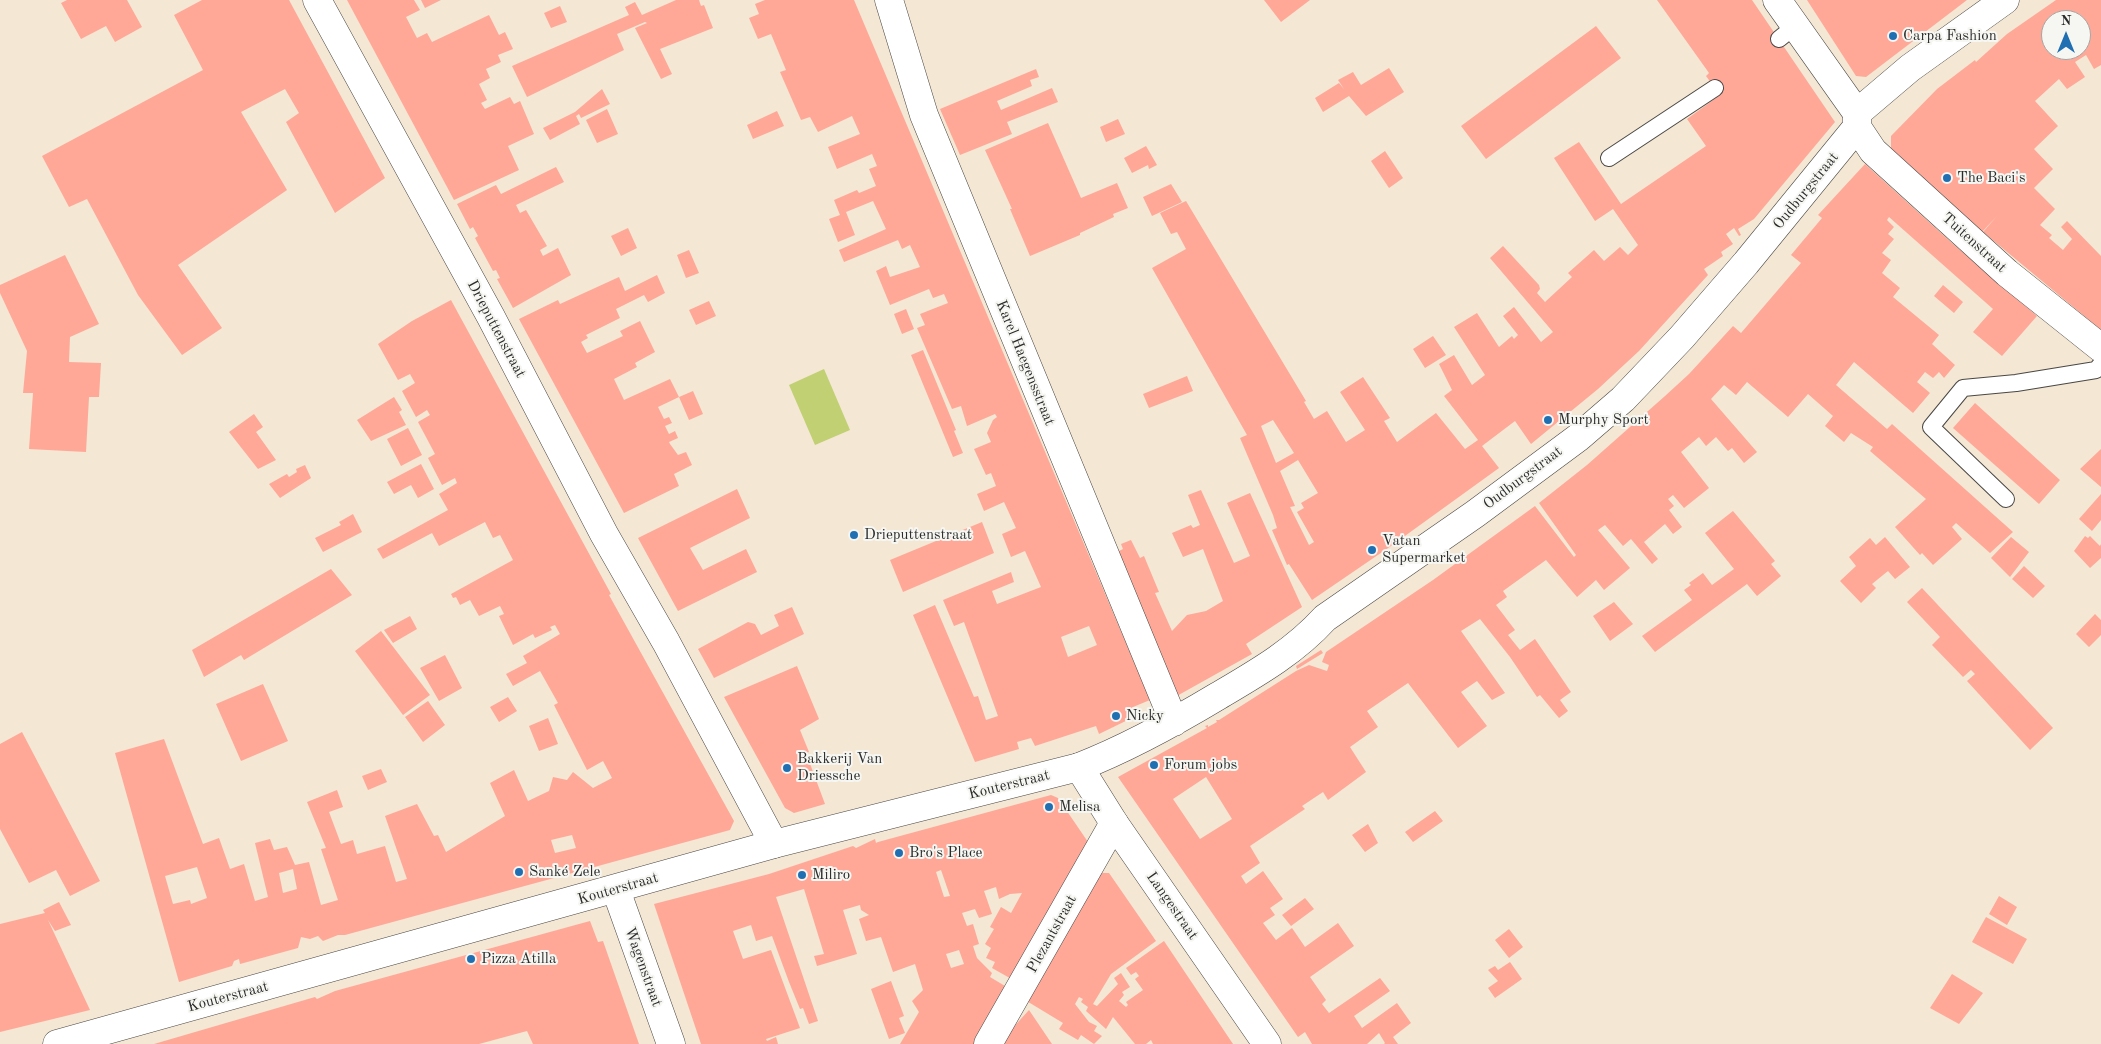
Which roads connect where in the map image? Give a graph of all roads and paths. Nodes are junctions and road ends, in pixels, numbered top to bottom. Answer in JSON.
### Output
{"nodes":[{"id":1,"x":317,"y":0,"type":"edge"},
{"id":2,"x":889,"y":0,"type":"edge"},
{"id":3,"x":1776,"y":0,"type":"edge"},
{"id":4,"x":2005,"y":0,"type":"edge"},
{"id":5,"x":1714,"y":88,"type":"dead end"},
{"id":6,"x":1858,"y":120,"type":"junction"},
{"id":7,"x":1609,"y":158,"type":"dead end"},
{"id":8,"x":2101,"y":348,"type":"edge"},
{"id":9,"x":2101,"y":364,"type":"edge"},
{"id":10,"x":2006,"y":499,"type":"dead end"},
{"id":11,"x":1174,"y":722,"type":"junction"},
{"id":12,"x":1079,"y":767,"type":"junction"},
{"id":13,"x":1114,"y":823,"type":"junction"},
{"id":14,"x":774,"y":844,"type":"junction"},
{"id":15,"x":616,"y":890,"type":"junction"},
{"id":16,"x":57,"y":1044,"type":"edge"},
{"id":17,"x":670,"y":1044,"type":"edge"},
{"id":18,"x":988,"y":1044,"type":"edge"},
{"id":19,"x":1267,"y":1044,"type":"edge"}],
"edges":[{"from":1,"to":14,"type":"street","name":"Drieputtenstraat"},
{"from":2,"to":11,"type":"street","name":"Karel Haegensstraat"},
{"from":3,"to":6,"type":"street","name":"Tuitenstraat"},
{"from":4,"to":6,"type":"street","name":"Oudburgstraat"},
{"from":5,"to":7,"type":"lane"},
{"from":6,"to":8,"type":"street","name":"Tuitenstraat"},
{"from":6,"to":11,"type":"street","name":"Oudburgstraat"},
{"from":9,"to":10,"type":"lane"},
{"from":11,"to":12,"type":"street","name":"Kouterstraat"},
{"from":12,"to":13,"type":"street","name":"Langestraat"},
{"from":12,"to":14,"type":"street","name":"Kouterstraat"},
{"from":13,"to":18,"type":"street","name":"Plezantstraat"},
{"from":13,"to":19,"type":"street","name":"Langestraat"},
{"from":14,"to":15,"type":"street","name":"Kouterstraat"},
{"from":15,"to":16,"type":"street","name":"Kouterstraat"},
{"from":15,"to":17,"type":"street","name":"Wagenstraat"}]}
